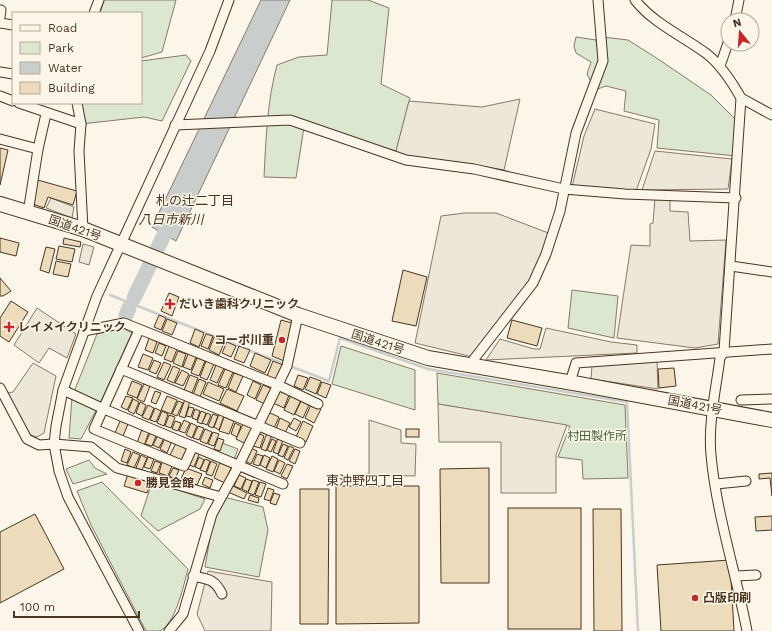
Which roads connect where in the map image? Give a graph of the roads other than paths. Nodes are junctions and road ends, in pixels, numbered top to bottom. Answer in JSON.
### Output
{"nodes":[{"id":1,"x":99,"y":0,"type":"edge"},
{"id":2,"x":230,"y":0,"type":"edge"},
{"id":3,"x":598,"y":0,"type":"edge"},
{"id":4,"x":635,"y":0,"type":"edge"},
{"id":5,"x":739,"y":0,"type":"edge"},
{"id":6,"x":0,"y":10,"type":"edge"},
{"id":7,"x":94,"y":12,"type":"edge"},
{"id":8,"x":737,"y":12,"type":"edge"},
{"id":9,"x":0,"y":17,"type":"edge"},
{"id":10,"x":0,"y":23,"type":"edge"},
{"id":11,"x":12,"y":25,"type":"edge"},
{"id":12,"x":725,"y":52,"type":"edge"},
{"id":13,"x":720,"y":66,"type":"junction"},
{"id":14,"x":0,"y":72,"type":"edge"},
{"id":15,"x":12,"y":74,"type":"edge"},
{"id":16,"x":0,"y":96,"type":"edge"},
{"id":17,"x":741,"y":98,"type":"junction"},
{"id":18,"x":12,"y":101,"type":"edge"},
{"id":19,"x":21,"y":104,"type":"edge"},
{"id":20,"x":77,"y":104,"type":"edge"},
{"id":21,"x":46,"y":114,"type":"junction"},
{"id":22,"x":772,"y":115,"type":"edge"},
{"id":23,"x":81,"y":124,"type":"junction"},
{"id":24,"x":175,"y":125,"type":"junction"},
{"id":25,"x":0,"y":139,"type":"edge"},
{"id":26,"x":38,"y":149,"type":"junction"},
{"id":27,"x":564,"y":189,"type":"junction"},
{"id":28,"x":736,"y":198,"type":"junction"},
{"id":29,"x":0,"y":204,"type":"edge"},
{"id":30,"x":28,"y":213,"type":"junction"},
{"id":31,"x":83,"y":229,"type":"junction"},
{"id":32,"x":119,"y":245,"type":"junction"},
{"id":33,"x":731,"y":266,"type":"junction"},
{"id":34,"x":772,"y":272,"type":"edge"},
{"id":35,"x":298,"y":315,"type":"junction"},
{"id":36,"x":139,"y":330,"type":"junction"},
{"id":37,"x":84,"y":331,"type":"junction"},
{"id":38,"x":772,"y":349,"type":"edge"},
{"id":39,"x":724,"y":351,"type":"junction"},
{"id":40,"x":477,"y":366,"type":"junction"},
{"id":41,"x":121,"y":369,"type":"junction"},
{"id":42,"x":570,"y":382,"type":"junction"},
{"id":43,"x":278,"y":386,"type":"junction"},
{"id":44,"x":0,"y":388,"type":"edge"},
{"id":45,"x":63,"y":390,"type":"junction"},
{"id":46,"x":772,"y":399,"type":"edge"},
{"id":47,"x":741,"y":400,"type":"dead end"},
{"id":48,"x":318,"y":404,"type":"dead end"},
{"id":49,"x":104,"y":409,"type":"junction"},
{"id":50,"x":714,"y":409,"type":"junction"},
{"id":51,"x":772,"y":420,"type":"edge"},
{"id":52,"x":259,"y":426,"type":"junction"},
{"id":53,"x":300,"y":443,"type":"dead end"},
{"id":54,"x":54,"y":444,"type":"junction"},
{"id":55,"x":194,"y":446,"type":"junction"},
{"id":56,"x":239,"y":465,"type":"junction"},
{"id":57,"x":746,"y":481,"type":"dead end"},
{"id":58,"x":283,"y":484,"type":"dead end"},
{"id":59,"x":716,"y":484,"type":"junction"},
{"id":60,"x":221,"y":496,"type":"junction"},
{"id":61,"x":756,"y":575,"type":"dead end"},
{"id":62,"x":194,"y":576,"type":"junction"},
{"id":63,"x":736,"y":576,"type":"junction"},
{"id":64,"x":222,"y":594,"type":"dead end"},
{"id":65,"x":138,"y":631,"type":"edge"},
{"id":66,"x":169,"y":631,"type":"edge"},
{"id":67,"x":747,"y":631,"type":"edge"}],
"edges":[{"from":1,"to":7,"type":"street"},
{"from":2,"to":24,"type":"street"},
{"from":3,"to":27,"type":"street"},
{"from":4,"to":13,"type":"street"},
{"from":5,"to":8,"type":"street"},
{"from":6,"to":9,"type":"street"},
{"from":10,"to":11,"type":"street"},
{"from":12,"to":13,"type":"street"},
{"from":13,"to":17,"type":"street"},
{"from":14,"to":15,"type":"street"},
{"from":16,"to":18,"type":"street"},
{"from":17,"to":22,"type":"street"},
{"from":17,"to":28,"type":"street"},
{"from":19,"to":21,"type":"street"},
{"from":20,"to":23,"type":"street"},
{"from":21,"to":23,"type":"street"},
{"from":21,"to":26,"type":"street"},
{"from":23,"to":31,"type":"street"},
{"from":24,"to":27,"type":"street"},
{"from":24,"to":32,"type":"street"},
{"from":25,"to":26,"type":"street"},
{"from":26,"to":30,"type":"street"},
{"from":27,"to":28,"type":"street"},
{"from":27,"to":40,"type":"street"},
{"from":28,"to":33,"type":"street"},
{"from":29,"to":30,"type":"highway","name":"国道421号"},
{"from":30,"to":31,"type":"highway","name":"国道421号"},
{"from":31,"to":32,"type":"highway","name":"国道421号"},
{"from":32,"to":35,"type":"highway","name":"国道421号"},
{"from":32,"to":37,"type":"street"},
{"from":33,"to":34,"type":"street"},
{"from":33,"to":39,"type":"street"},
{"from":35,"to":40,"type":"highway","name":"国道421号"},
{"from":35,"to":43,"type":"street"},
{"from":36,"to":37,"type":"street"},
{"from":36,"to":41,"type":"street"},
{"from":36,"to":43,"type":"street"},
{"from":37,"to":45,"type":"street"},
{"from":38,"to":39,"type":"street"},
{"from":39,"to":42,"type":"street"},
{"from":39,"to":50,"type":"street"},
{"from":40,"to":42,"type":"highway","name":"国道421号"},
{"from":41,"to":49,"type":"street"},
{"from":41,"to":52,"type":"street"},
{"from":42,"to":50,"type":"highway","name":"国道421号"},
{"from":43,"to":48,"type":"street"},
{"from":43,"to":52,"type":"street"},
{"from":44,"to":54,"type":"street"},
{"from":45,"to":49,"type":"street"},
{"from":45,"to":54,"type":"street"},
{"from":46,"to":47,"type":"street"},
{"from":49,"to":55,"type":"street"},
{"from":49,"to":55,"type":"street"},
{"from":50,"to":51,"type":"highway","name":"国道421号"},
{"from":50,"to":59,"type":"street"},
{"from":52,"to":53,"type":"street"},
{"from":52,"to":56,"type":"street"},
{"from":54,"to":60,"type":"street"},
{"from":54,"to":65,"type":"street"},
{"from":55,"to":56,"type":"street"},
{"from":56,"to":58,"type":"street"},
{"from":56,"to":60,"type":"street"},
{"from":57,"to":59,"type":"street"},
{"from":59,"to":63,"type":"street"},
{"from":60,"to":62,"type":"street"},
{"from":61,"to":63,"type":"street"},
{"from":62,"to":64,"type":"street"},
{"from":62,"to":66,"type":"street"},
{"from":63,"to":67,"type":"street"}]}
